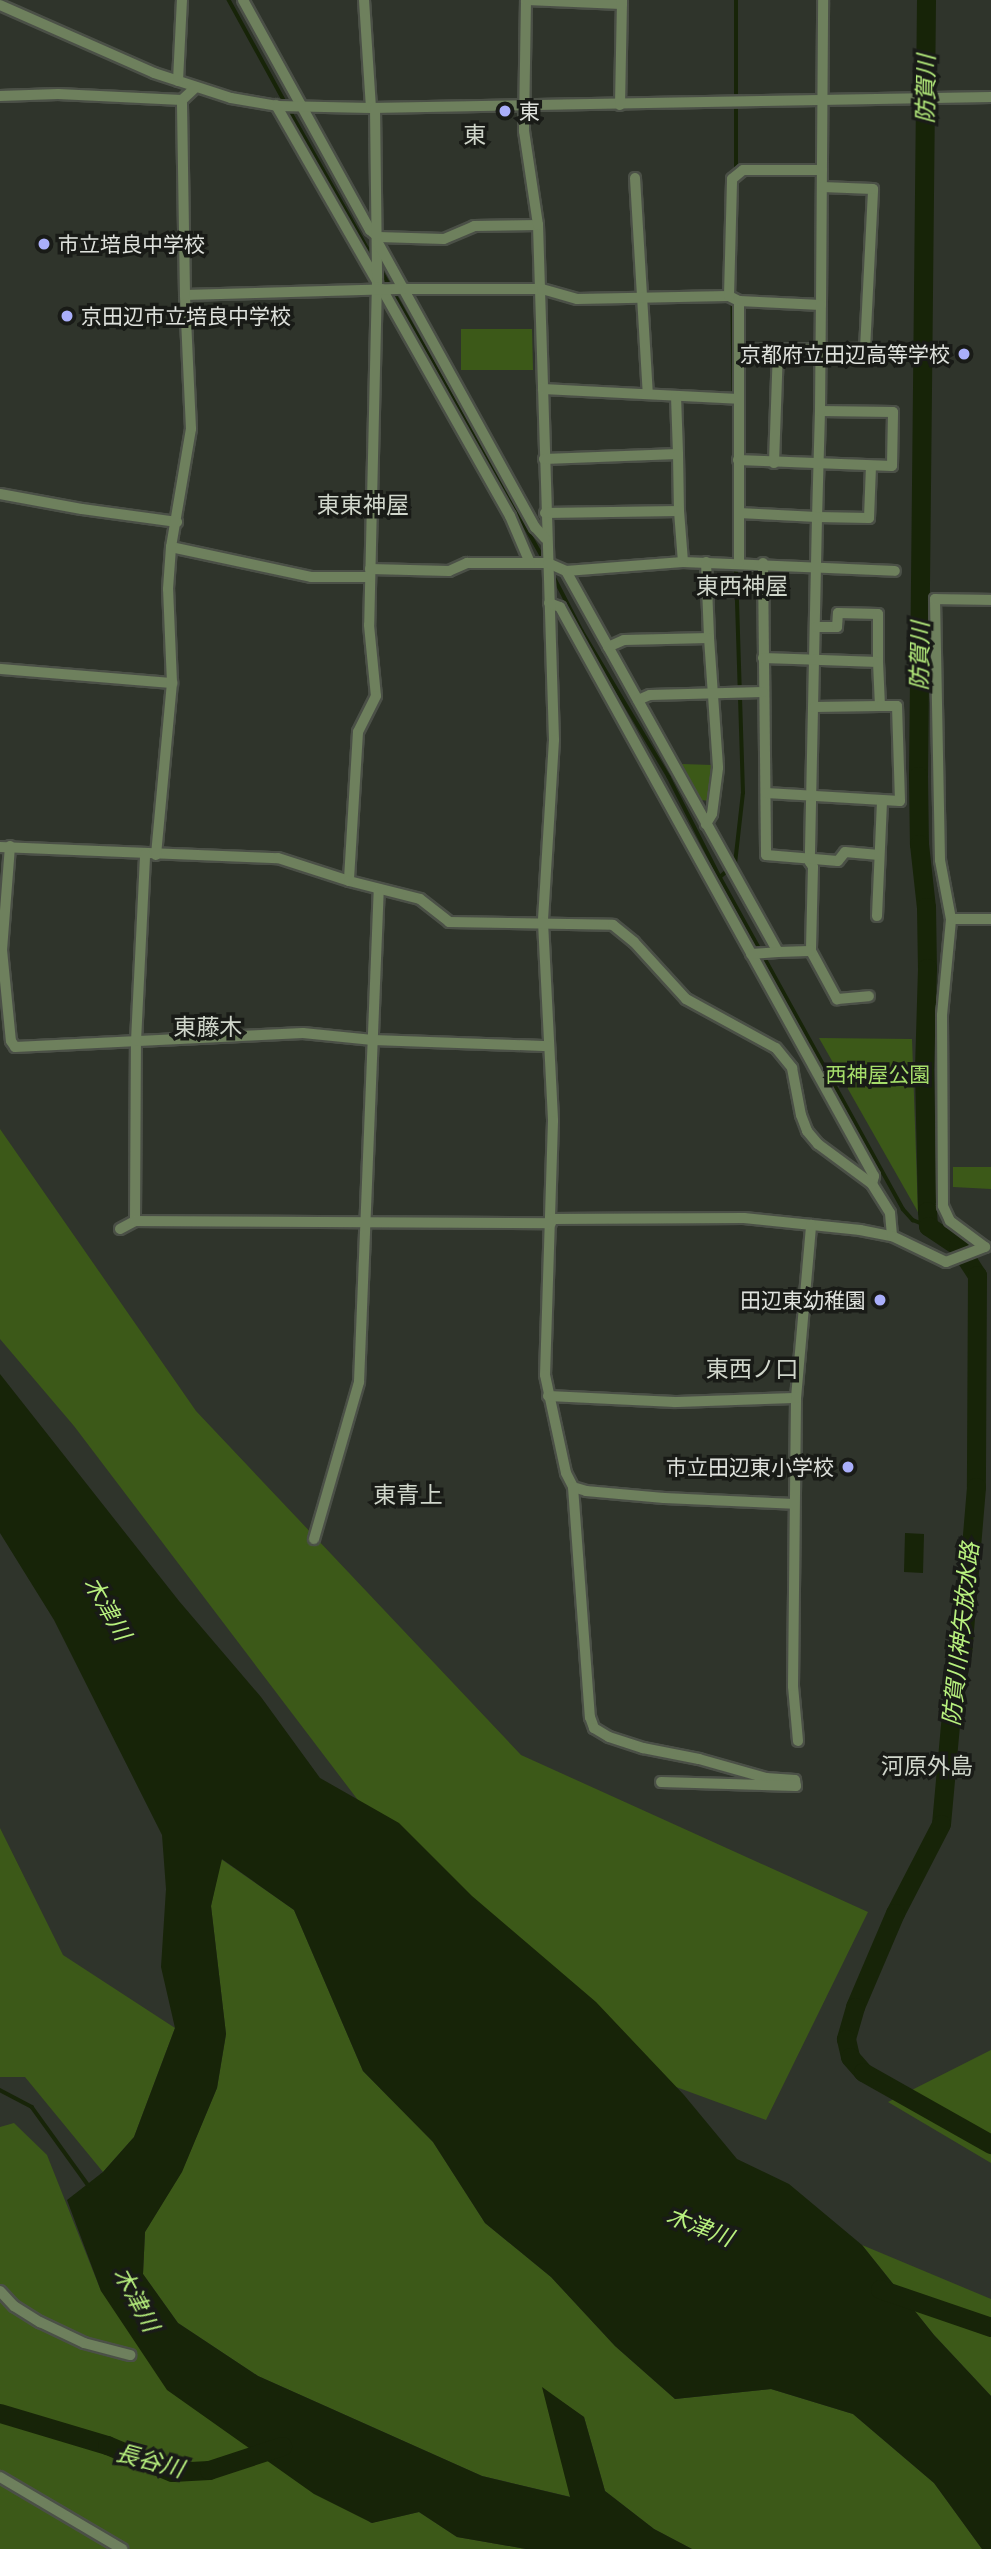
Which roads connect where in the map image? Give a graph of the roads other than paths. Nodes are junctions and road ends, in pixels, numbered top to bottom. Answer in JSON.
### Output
{"nodes":[{"id":1,"x":182,"y":0,"type":"edge"},
{"id":2,"x":243,"y":0,"type":"edge"},
{"id":3,"x":364,"y":0,"type":"edge"},
{"id":4,"x":526,"y":0,"type":"edge"},
{"id":5,"x":823,"y":0,"type":"edge"},
{"id":6,"x":622,"y":2,"type":"edge"},
{"id":7,"x":0,"y":5,"type":"edge"},
{"id":8,"x":178,"y":81,"type":"junction"},
{"id":9,"x":196,"y":87,"type":"junction"},
{"id":10,"x":0,"y":96,"type":"edge"},
{"id":11,"x":991,"y":97,"type":"edge"},
{"id":12,"x":182,"y":100,"type":"junction"},
{"id":13,"x":821,"y":100,"type":"junction"},
{"id":14,"x":620,"y":105,"type":"junction"},
{"id":15,"x":277,"y":106,"type":"junction"},
{"id":16,"x":523,"y":106,"type":"junction"},
{"id":17,"x":301,"y":107,"type":"junction"},
{"id":18,"x":373,"y":108,"type":"junction"},
{"id":19,"x":822,"y":170,"type":"junction"},
{"id":20,"x":635,"y":178,"type":"dead end"},
{"id":21,"x":822,"y":187,"type":"junction"},
{"id":22,"x":538,"y":225,"type":"junction"},
{"id":23,"x":378,"y":240,"type":"junction"},
{"id":24,"x":381,"y":287,"type":"junction"},
{"id":25,"x":405,"y":289,"type":"junction"},
{"id":26,"x":542,"y":289,"type":"junction"},
{"id":27,"x":185,"y":295,"type":"junction"},
{"id":28,"x":640,"y":298,"type":"junction"},
{"id":29,"x":734,"y":298,"type":"junction"},
{"id":30,"x":821,"y":305,"type":"junction"},
{"id":31,"x":821,"y":349,"type":"junction"},
{"id":32,"x":738,"y":350,"type":"junction"},
{"id":33,"x":778,"y":350,"type":"junction"},
{"id":34,"x":543,"y":389,"type":"junction"},
{"id":35,"x":648,"y":394,"type":"junction"},
{"id":36,"x":676,"y":396,"type":"junction"},
{"id":37,"x":738,"y":399,"type":"junction"},
{"id":38,"x":820,"y":411,"type":"junction"},
{"id":39,"x":678,"y":454,"type":"junction"},
{"id":40,"x":544,"y":458,"type":"junction"},
{"id":41,"x":738,"y":460,"type":"junction"},
{"id":42,"x":774,"y":463,"type":"junction"},
{"id":43,"x":818,"y":466,"type":"junction"},
{"id":44,"x":871,"y":466,"type":"junction"},
{"id":45,"x":0,"y":494,"type":"edge"},
{"id":46,"x":680,"y":511,"type":"junction"},
{"id":47,"x":545,"y":513,"type":"junction"},
{"id":48,"x":739,"y":513,"type":"junction"},
{"id":49,"x":817,"y":517,"type":"junction"},
{"id":50,"x":177,"y":522,"type":"junction"},
{"id":51,"x":545,"y":538,"type":"junction"},
{"id":52,"x":171,"y":547,"type":"junction"},
{"id":53,"x":682,"y":562,"type":"junction"},
{"id":54,"x":706,"y":562,"type":"junction"},
{"id":55,"x":735,"y":562,"type":"junction"},
{"id":56,"x":530,"y":563,"type":"junction"},
{"id":57,"x":548,"y":563,"type":"junction"},
{"id":58,"x":763,"y":564,"type":"junction"},
{"id":59,"x":817,"y":567,"type":"junction"},
{"id":60,"x":566,"y":571,"type":"junction"},
{"id":61,"x":895,"y":571,"type":"dead end"},
{"id":62,"x":370,"y":573,"type":"junction"},
{"id":63,"x":991,"y":600,"type":"edge"},
{"id":64,"x":549,"y":603,"type":"junction"},
{"id":65,"x":816,"y":628,"type":"junction"},
{"id":66,"x":709,"y":638,"type":"junction"},
{"id":67,"x":608,"y":647,"type":"junction"},
{"id":68,"x":764,"y":658,"type":"junction"},
{"id":69,"x":815,"y":659,"type":"junction"},
{"id":70,"x":878,"y":662,"type":"junction"},
{"id":71,"x":0,"y":669,"type":"edge"},
{"id":72,"x":172,"y":683,"type":"junction"},
{"id":73,"x":764,"y":692,"type":"junction"},
{"id":74,"x":712,"y":693,"type":"junction"},
{"id":75,"x":638,"y":700,"type":"junction"},
{"id":76,"x":880,"y":706,"type":"junction"},
{"id":77,"x":814,"y":707,"type":"junction"},
{"id":78,"x":766,"y":793,"type":"junction"},
{"id":79,"x":811,"y":796,"type":"junction"},
{"id":80,"x":882,"y":800,"type":"junction"},
{"id":81,"x":706,"y":824,"type":"junction"},
{"id":82,"x":5,"y":846,"type":"edge"},
{"id":83,"x":151,"y":854,"type":"junction"},
{"id":84,"x":879,"y":855,"type":"junction"},
{"id":85,"x":810,"y":858,"type":"junction"},
{"id":86,"x":349,"y":881,"type":"junction"},
{"id":87,"x":379,"y":889,"type":"junction"},
{"id":88,"x":877,"y":916,"type":"dead end"},
{"id":89,"x":951,"y":919,"type":"junction"},
{"id":90,"x":991,"y":919,"type":"edge"},
{"id":91,"x":543,"y":922,"type":"junction"},
{"id":92,"x":811,"y":951,"type":"junction"},
{"id":93,"x":778,"y":952,"type":"junction"},
{"id":94,"x":751,"y":954,"type":"junction"},
{"id":95,"x":869,"y":996,"type":"dead end"},
{"id":96,"x":373,"y":1040,"type":"junction"},
{"id":97,"x":136,"y":1041,"type":"junction"},
{"id":98,"x":549,"y":1046,"type":"junction"},
{"id":99,"x":872,"y":1184,"type":"junction"},
{"id":100,"x":135,"y":1221,"type":"junction"},
{"id":101,"x":551,"y":1221,"type":"junction"},
{"id":102,"x":366,"y":1224,"type":"junction"},
{"id":103,"x":811,"y":1225,"type":"junction"},
{"id":104,"x":120,"y":1229,"type":"dead end"},
{"id":105,"x":892,"y":1236,"type":"junction"},
{"id":106,"x":984,"y":1248,"type":"edge"},
{"id":107,"x":548,"y":1396,"type":"junction"},
{"id":108,"x":796,"y":1398,"type":"junction"},
{"id":109,"x":573,"y":1488,"type":"junction"},
{"id":110,"x":794,"y":1504,"type":"junction"},
{"id":111,"x":314,"y":1539,"type":"dead end"},
{"id":112,"x":798,"y":1741,"type":"dead end"},
{"id":113,"x":661,"y":1782,"type":"dead end"},
{"id":114,"x":0,"y":2291,"type":"edge"},
{"id":115,"x":130,"y":2355,"type":"dead end"},
{"id":116,"x":0,"y":2477,"type":"edge"},
{"id":117,"x":122,"y":2549,"type":"edge"}],
"edges":[{"from":1,"to":8,"type":"street"},
{"from":2,"to":17,"type":"street"},
{"from":3,"to":18,"type":"street"},
{"from":4,"to":6,"type":"street"},
{"from":4,"to":16,"type":"street"},
{"from":5,"to":13,"type":"street"},
{"from":6,"to":14,"type":"street"},
{"from":7,"to":8,"type":"street"},
{"from":8,"to":9,"type":"street"},
{"from":9,"to":12,"type":"street"},
{"from":9,"to":15,"type":"street"},
{"from":10,"to":12,"type":"street"},
{"from":11,"to":13,"type":"street"},
{"from":12,"to":27,"type":"street"},
{"from":13,"to":14,"type":"street"},
{"from":13,"to":19,"type":"street"},
{"from":14,"to":16,"type":"street"},
{"from":15,"to":17,"type":"street"},
{"from":15,"to":24,"type":"street"},
{"from":16,"to":18,"type":"street"},
{"from":16,"to":22,"type":"street"},
{"from":17,"to":18,"type":"street"},
{"from":17,"to":23,"type":"street"},
{"from":18,"to":23,"type":"street"},
{"from":19,"to":21,"type":"street"},
{"from":19,"to":29,"type":"street"},
{"from":20,"to":28,"type":"street"},
{"from":21,"to":30,"type":"street"},
{"from":21,"to":31,"type":"street"},
{"from":22,"to":23,"type":"street"},
{"from":22,"to":26,"type":"street"},
{"from":23,"to":24,"type":"street"},
{"from":23,"to":25,"type":"street"},
{"from":24,"to":25,"type":"street"},
{"from":24,"to":27,"type":"street"},
{"from":24,"to":56,"type":"street"},
{"from":24,"to":62,"type":"street"},
{"from":25,"to":26,"type":"street"},
{"from":25,"to":51,"type":"street"},
{"from":26,"to":28,"type":"street"},
{"from":26,"to":34,"type":"street"},
{"from":27,"to":50,"type":"street"},
{"from":28,"to":29,"type":"street"},
{"from":28,"to":35,"type":"street"},
{"from":29,"to":30,"type":"street"},
{"from":29,"to":32,"type":"street"},
{"from":30,"to":31,"type":"street"},
{"from":31,"to":33,"type":"street"},
{"from":31,"to":38,"type":"street"},
{"from":32,"to":33,"type":"street"},
{"from":32,"to":37,"type":"street"},
{"from":33,"to":42,"type":"street"},
{"from":34,"to":35,"type":"street"},
{"from":34,"to":40,"type":"street"},
{"from":35,"to":36,"type":"street"},
{"from":36,"to":37,"type":"street"},
{"from":36,"to":39,"type":"street"},
{"from":37,"to":41,"type":"street"},
{"from":38,"to":43,"type":"street"},
{"from":38,"to":44,"type":"street"},
{"from":39,"to":40,"type":"street"},
{"from":39,"to":46,"type":"street"},
{"from":40,"to":47,"type":"street"},
{"from":41,"to":42,"type":"street"},
{"from":41,"to":48,"type":"street"},
{"from":42,"to":43,"type":"street"},
{"from":43,"to":44,"type":"street"},
{"from":43,"to":49,"type":"street"},
{"from":44,"to":49,"type":"street"},
{"from":45,"to":50,"type":"street"},
{"from":46,"to":47,"type":"street"},
{"from":46,"to":53,"type":"street"},
{"from":47,"to":51,"type":"street"},
{"from":48,"to":49,"type":"street"},
{"from":48,"to":55,"type":"street"},
{"from":49,"to":59,"type":"street"},
{"from":50,"to":52,"type":"street"},
{"from":51,"to":57,"type":"street"},
{"from":52,"to":62,"type":"street"},
{"from":52,"to":72,"type":"street"},
{"from":53,"to":54,"type":"street"},
{"from":53,"to":60,"type":"street"},
{"from":54,"to":55,"type":"street"},
{"from":54,"to":66,"type":"street"},
{"from":55,"to":58,"type":"street"},
{"from":56,"to":57,"type":"street"},
{"from":56,"to":62,"type":"street"},
{"from":57,"to":60,"type":"street"},
{"from":57,"to":64,"type":"street"},
{"from":58,"to":59,"type":"street"},
{"from":58,"to":68,"type":"street"},
{"from":59,"to":61,"type":"street"},
{"from":59,"to":65,"type":"street"},
{"from":60,"to":67,"type":"street"},
{"from":62,"to":86,"type":"street"},
{"from":63,"to":89,"type":"street"},
{"from":64,"to":91,"type":"street"},
{"from":64,"to":94,"type":"street"},
{"from":65,"to":69,"type":"street"},
{"from":65,"to":70,"type":"street"},
{"from":66,"to":67,"type":"street"},
{"from":66,"to":74,"type":"street"},
{"from":67,"to":75,"type":"street"},
{"from":68,"to":69,"type":"street"},
{"from":68,"to":73,"type":"street"},
{"from":69,"to":70,"type":"street"},
{"from":69,"to":77,"type":"street"},
{"from":70,"to":76,"type":"street"},
{"from":71,"to":72,"type":"street"},
{"from":72,"to":83,"type":"street"},
{"from":73,"to":74,"type":"street"},
{"from":73,"to":78,"type":"street"},
{"from":74,"to":75,"type":"street"},
{"from":74,"to":81,"type":"street"},
{"from":75,"to":81,"type":"street"},
{"from":76,"to":77,"type":"street"},
{"from":76,"to":80,"type":"street"},
{"from":77,"to":79,"type":"street"},
{"from":78,"to":79,"type":"street"},
{"from":78,"to":85,"type":"street"},
{"from":79,"to":80,"type":"street"},
{"from":79,"to":85,"type":"street"},
{"from":80,"to":84,"type":"street"},
{"from":81,"to":93,"type":"street"},
{"from":82,"to":83,"type":"street"},
{"from":82,"to":97,"type":"street"},
{"from":83,"to":86,"type":"street"},
{"from":83,"to":97,"type":"street"},
{"from":84,"to":85,"type":"street"},
{"from":84,"to":88,"type":"street"},
{"from":85,"to":92,"type":"street"},
{"from":86,"to":87,"type":"street"},
{"from":87,"to":91,"type":"street"},
{"from":87,"to":96,"type":"street"},
{"from":89,"to":90,"type":"street"},
{"from":89,"to":106,"type":"street"},
{"from":91,"to":98,"type":"street"},
{"from":91,"to":99,"type":"street"},
{"from":92,"to":93,"type":"street"},
{"from":92,"to":95,"type":"street"},
{"from":93,"to":94,"type":"street"},
{"from":94,"to":99,"type":"street"},
{"from":96,"to":97,"type":"street"},
{"from":96,"to":98,"type":"street"},
{"from":96,"to":102,"type":"street"},
{"from":97,"to":100,"type":"street"},
{"from":98,"to":101,"type":"street"},
{"from":99,"to":105,"type":"street"},
{"from":100,"to":102,"type":"street"},
{"from":100,"to":104,"type":"street"},
{"from":101,"to":102,"type":"street"},
{"from":101,"to":103,"type":"street"},
{"from":101,"to":107,"type":"street"},
{"from":102,"to":111,"type":"street"},
{"from":103,"to":105,"type":"street"},
{"from":103,"to":108,"type":"street"},
{"from":105,"to":106,"type":"street"},
{"from":107,"to":108,"type":"street"},
{"from":107,"to":109,"type":"street"},
{"from":108,"to":110,"type":"street"},
{"from":109,"to":110,"type":"street"},
{"from":109,"to":113,"type":"street"},
{"from":110,"to":112,"type":"street"},
{"from":114,"to":115,"type":"street"},
{"from":116,"to":117,"type":"street"}]}
